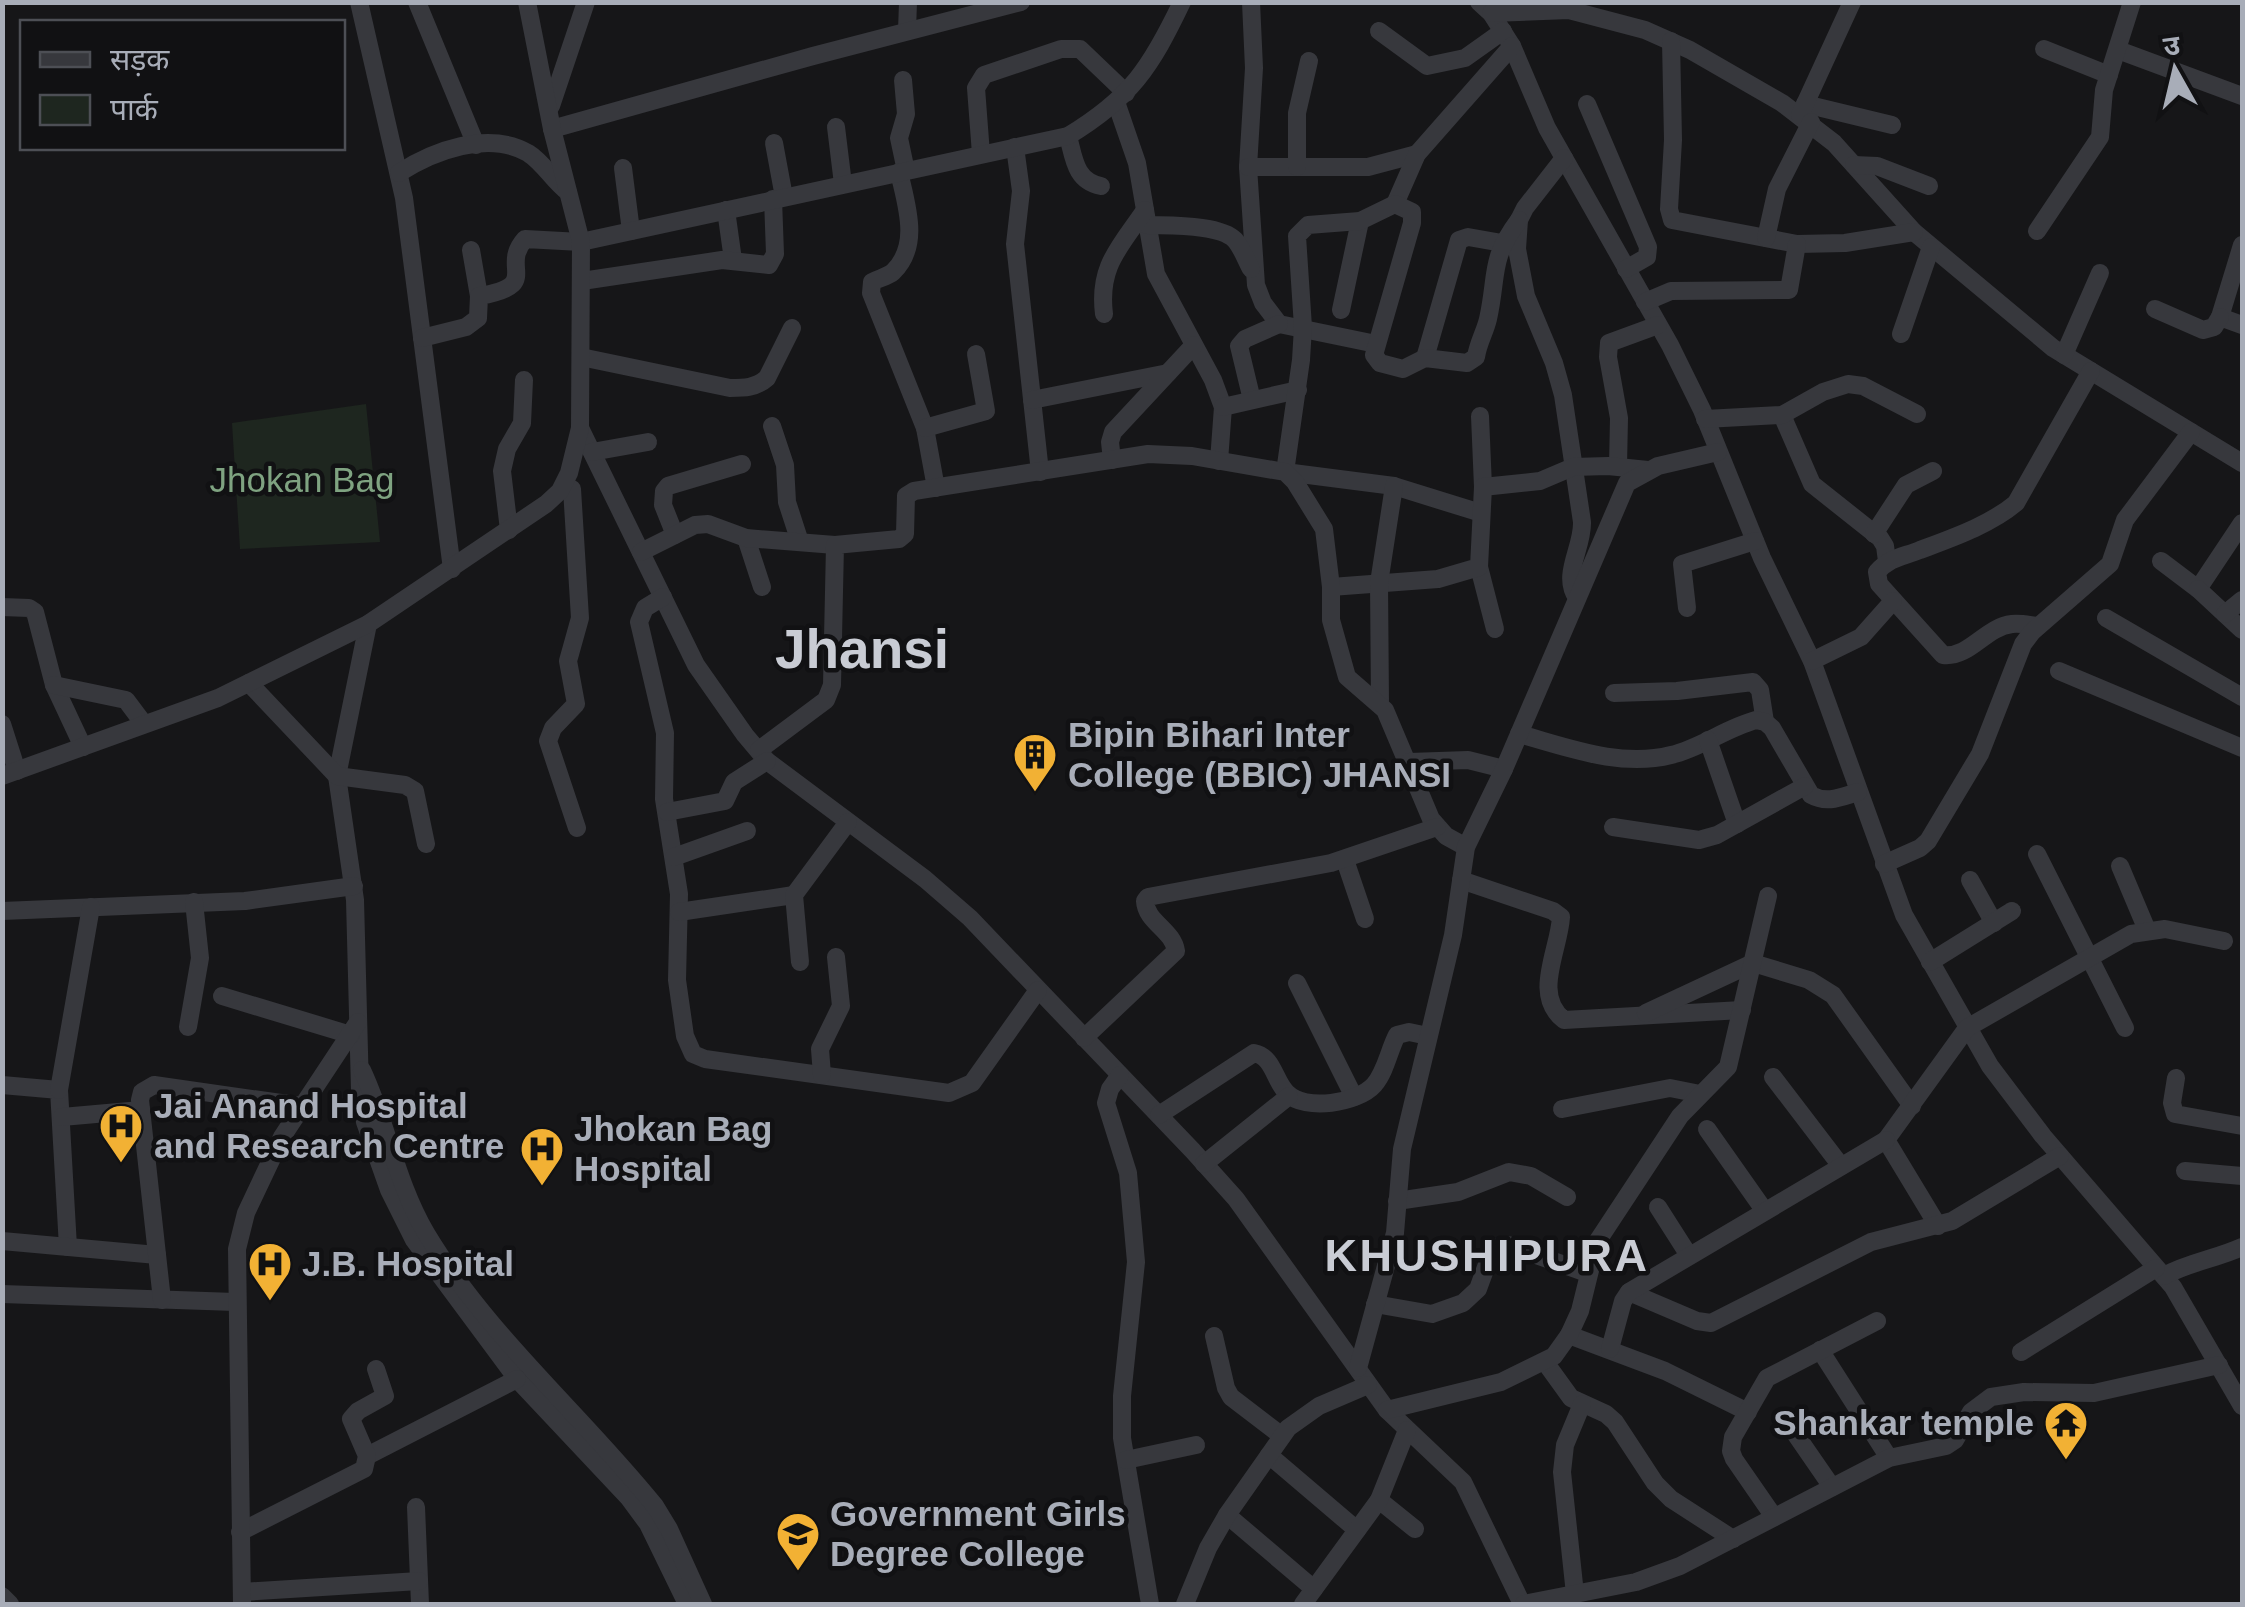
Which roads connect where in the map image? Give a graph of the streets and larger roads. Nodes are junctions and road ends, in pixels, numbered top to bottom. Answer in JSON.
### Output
{"nodes":[{"id":1,"x":359,"y":2,"type":"edge"},
{"id":2,"x":417,"y":2,"type":"edge"},
{"id":3,"x":526,"y":2,"type":"edge"},
{"id":4,"x":586,"y":2,"type":"edge"},
{"id":5,"x":908,"y":2,"type":"edge"},
{"id":6,"x":1021,"y":2,"type":"edge"},
{"id":7,"x":1182,"y":2,"type":"edge"},
{"id":8,"x":1251,"y":2,"type":"edge"},
{"id":9,"x":1611,"y":2,"type":"edge"},
{"id":10,"x":1852,"y":2,"type":"edge"},
{"id":11,"x":2132,"y":2,"type":"edge"},
{"id":12,"x":1546,"y":6,"type":"edge"},
{"id":13,"x":1485,"y":8,"type":"edge"},
{"id":14,"x":1593,"y":16,"type":"junction"},
{"id":15,"x":1379,"y":31,"type":"dead end"},
{"id":16,"x":907,"y":32,"type":"junction"},
{"id":17,"x":1507,"y":39,"type":"junction"},
{"id":18,"x":1670,"y":41,"type":"junction"},
{"id":19,"x":2044,"y":49,"type":"dead end"},
{"id":20,"x":2118,"y":50,"type":"junction"},
{"id":21,"x":1308,"y":61,"type":"dead end"},
{"id":22,"x":2109,"y":75,"type":"junction"},
{"id":23,"x":903,"y":80,"type":"dead end"},
{"id":24,"x":2242,"y":96,"type":"edge"},
{"id":25,"x":1121,"y":98,"type":"junction"},
{"id":26,"x":1587,"y":104,"type":"dead end"},
{"id":27,"x":1805,"y":114,"type":"junction"},
{"id":28,"x":551,"y":120,"type":"junction"},
{"id":29,"x":1892,"y":125,"type":"dead end"},
{"id":30,"x":836,"y":126,"type":"dead end"},
{"id":31,"x":1068,"y":136,"type":"junction"},
{"id":32,"x":774,"y":143,"type":"dead end"},
{"id":33,"x":476,"y":145,"type":"junction"},
{"id":34,"x":1015,"y":147,"type":"junction"},
{"id":35,"x":981,"y":154,"type":"junction"},
{"id":36,"x":1417,"y":154,"type":"junction"},
{"id":37,"x":1564,"y":158,"type":"junction"},
{"id":38,"x":1854,"y":165,"type":"junction"},
{"id":39,"x":1248,"y":167,"type":"junction"},
{"id":40,"x":1296,"y":167,"type":"junction"},
{"id":41,"x":623,"y":168,"type":"dead end"},
{"id":42,"x":902,"y":171,"type":"junction"},
{"id":43,"x":398,"y":173,"type":"junction"},
{"id":44,"x":843,"y":184,"type":"junction"},
{"id":45,"x":1101,"y":186,"type":"dead end"},
{"id":46,"x":1929,"y":186,"type":"dead end"},
{"id":47,"x":568,"y":192,"type":"junction"},
{"id":48,"x":778,"y":198,"type":"junction"},
{"id":49,"x":1395,"y":204,"type":"junction"},
{"id":50,"x":726,"y":210,"type":"junction"},
{"id":51,"x":1146,"y":217,"type":"junction"},
{"id":52,"x":1519,"y":220,"type":"junction"},
{"id":53,"x":1360,"y":221,"type":"junction"},
{"id":54,"x":631,"y":231,"type":"junction"},
{"id":55,"x":1914,"y":232,"type":"junction"},
{"id":56,"x":2037,"y":232,"type":"dead end"},
{"id":57,"x":1766,"y":238,"type":"junction"},
{"id":58,"x":581,"y":242,"type":"junction"},
{"id":59,"x":1502,"y":243,"type":"junction"},
{"id":60,"x":1797,"y":244,"type":"junction"},
{"id":61,"x":2242,"y":244,"type":"edge"},
{"id":62,"x":1931,"y":246,"type":"junction"},
{"id":63,"x":471,"y":250,"type":"dead end"},
{"id":64,"x":734,"y":260,"type":"junction"},
{"id":65,"x":1626,"y":269,"type":"junction"},
{"id":66,"x":2100,"y":273,"type":"dead end"},
{"id":67,"x":1254,"y":274,"type":"junction"},
{"id":68,"x":582,"y":282,"type":"junction"},
{"id":69,"x":479,"y":296,"type":"junction"},
{"id":70,"x":1645,"y":302,"type":"junction"},
{"id":71,"x":2155,"y":309,"type":"dead end"},
{"id":72,"x":1341,"y":310,"type":"dead end"},
{"id":73,"x":1104,"y":314,"type":"dead end"},
{"id":74,"x":2220,"y":317,"type":"junction"},
{"id":75,"x":1279,"y":324,"type":"junction"},
{"id":76,"x":1658,"y":325,"type":"junction"},
{"id":77,"x":2242,"y":325,"type":"edge"},
{"id":78,"x":1303,"y":327,"type":"junction"},
{"id":79,"x":792,"y":328,"type":"dead end"},
{"id":80,"x":1901,"y":334,"type":"dead end"},
{"id":81,"x":422,"y":338,"type":"junction"},
{"id":82,"x":1376,"y":344,"type":"junction"},
{"id":83,"x":1194,"y":345,"type":"junction"},
{"id":84,"x":976,"y":354,"type":"dead end"},
{"id":85,"x":2064,"y":354,"type":"junction"},
{"id":86,"x":581,"y":357,"type":"junction"},
{"id":87,"x":1425,"y":358,"type":"junction"},
{"id":88,"x":2091,"y":371,"type":"junction"},
{"id":89,"x":1168,"y":372,"type":"junction"},
{"id":90,"x":524,"y":380,"type":"dead end"},
{"id":91,"x":1298,"y":390,"type":"junction"},
{"id":92,"x":1032,"y":400,"type":"junction"},
{"id":93,"x":1252,"y":400,"type":"junction"},
{"id":94,"x":1223,"y":407,"type":"junction"},
{"id":95,"x":1917,"y":414,"type":"dead end"},
{"id":96,"x":1782,"y":415,"type":"junction"},
{"id":97,"x":1480,"y":416,"type":"dead end"},
{"id":98,"x":1706,"y":418,"type":"junction"},
{"id":99,"x":772,"y":426,"type":"dead end"},
{"id":100,"x":580,"y":428,"type":"junction"},
{"id":101,"x":924,"y":428,"type":"junction"},
{"id":102,"x":2191,"y":432,"type":"junction"},
{"id":103,"x":648,"y":442,"type":"dead end"},
{"id":104,"x":592,"y":452,"type":"junction"},
{"id":105,"x":1718,"y":452,"type":"junction"},
{"id":106,"x":1112,"y":460,"type":"junction"},
{"id":107,"x":1218,"y":460,"type":"junction"},
{"id":108,"x":2242,"y":463,"type":"edge"},
{"id":109,"x":742,"y":464,"type":"dead end"},
{"id":110,"x":1618,"y":466,"type":"junction"},
{"id":111,"x":1573,"y":467,"type":"junction"},
{"id":112,"x":1648,"y":470,"type":"junction"},
{"id":113,"x":1040,"y":472,"type":"junction"},
{"id":114,"x":1285,"y":472,"type":"junction"},
{"id":115,"x":1933,"y":472,"type":"dead end"},
{"id":116,"x":607,"y":483,"type":"junction"},
{"id":117,"x":1394,"y":486,"type":"junction"},
{"id":118,"x":1483,"y":487,"type":"junction"},
{"id":119,"x":936,"y":488,"type":"junction"},
{"id":120,"x":566,"y":490,"type":"junction"},
{"id":121,"x":1481,"y":513,"type":"junction"},
{"id":122,"x":2242,"y":524,"type":"edge"},
{"id":123,"x":508,"y":530,"type":"junction"},
{"id":124,"x":1874,"y":534,"type":"junction"},
{"id":125,"x":675,"y":535,"type":"junction"},
{"id":126,"x":746,"y":538,"type":"junction"},
{"id":127,"x":1755,"y":541,"type":"junction"},
{"id":128,"x":800,"y":542,"type":"junction"},
{"id":129,"x":835,"y":546,"type":"junction"},
{"id":130,"x":641,"y":552,"type":"junction"},
{"id":131,"x":1887,"y":561,"type":"junction"},
{"id":132,"x":2161,"y":561,"type":"dead end"},
{"id":133,"x":1479,"y":567,"type":"junction"},
{"id":134,"x":452,"y":568,"type":"junction"},
{"id":135,"x":1379,"y":583,"type":"junction"},
{"id":136,"x":762,"y":587,"type":"dead end"},
{"id":137,"x":1332,"y":587,"type":"junction"},
{"id":138,"x":2198,"y":589,"type":"junction"},
{"id":139,"x":663,"y":597,"type":"junction"},
{"id":140,"x":1577,"y":598,"type":"junction"},
{"id":141,"x":2242,"y":600,"type":"edge"},
{"id":142,"x":1893,"y":601,"type":"junction"},
{"id":143,"x":2,"y":607,"type":"edge"},
{"id":144,"x":1687,"y":608,"type":"dead end"},
{"id":145,"x":2225,"y":614,"type":"junction"},
{"id":146,"x":2106,"y":618,"type":"dead end"},
{"id":147,"x":368,"y":624,"type":"junction"},
{"id":148,"x":2038,"y":626,"type":"junction"},
{"id":149,"x":1495,"y":629,"type":"dead end"},
{"id":150,"x":2242,"y":630,"type":"edge"},
{"id":151,"x":1812,"y":661,"type":"junction"},
{"id":152,"x":2059,"y":671,"type":"dead end"},
{"id":153,"x":248,"y":683,"type":"junction"},
{"id":154,"x":54,"y":685,"type":"junction"},
{"id":155,"x":1614,"y":694,"type":"dead end"},
{"id":156,"x":2242,"y":697,"type":"edge"},
{"id":157,"x":1380,"y":704,"type":"junction"},
{"id":158,"x":1766,"y":722,"type":"junction"},
{"id":159,"x":2,"y":724,"type":"edge"},
{"id":160,"x":144,"y":724,"type":"junction"},
{"id":161,"x":1519,"y":734,"type":"junction"},
{"id":162,"x":1708,"y":740,"type":"junction"},
{"id":163,"x":84,"y":747,"type":"junction"},
{"id":164,"x":2242,"y":748,"type":"edge"},
{"id":165,"x":763,"y":756,"type":"junction"},
{"id":166,"x":1409,"y":762,"type":"junction"},
{"id":167,"x":1504,"y":769,"type":"junction"},
{"id":168,"x":10,"y":773,"type":"edge"},
{"id":169,"x":338,"y":776,"type":"junction"},
{"id":170,"x":1805,"y":786,"type":"junction"},
{"id":171,"x":1858,"y":792,"type":"junction"},
{"id":172,"x":667,"y":812,"type":"junction"},
{"id":173,"x":848,"y":822,"type":"junction"},
{"id":174,"x":1737,"y":824,"type":"junction"},
{"id":175,"x":1613,"y":826,"type":"dead end"},
{"id":176,"x":1437,"y":827,"type":"junction"},
{"id":177,"x":577,"y":828,"type":"dead end"},
{"id":178,"x":747,"y":831,"type":"dead end"},
{"id":179,"x":426,"y":844,"type":"dead end"},
{"id":180,"x":1466,"y":847,"type":"junction"},
{"id":181,"x":2036,"y":854,"type":"dead end"},
{"id":182,"x":674,"y":856,"type":"junction"},
{"id":183,"x":1345,"y":860,"type":"junction"},
{"id":184,"x":1884,"y":864,"type":"junction"},
{"id":185,"x":2120,"y":866,"type":"dead end"},
{"id":186,"x":1461,"y":880,"type":"junction"},
{"id":187,"x":1970,"y":880,"type":"dead end"},
{"id":188,"x":354,"y":886,"type":"junction"},
{"id":189,"x":794,"y":896,"type":"junction"},
{"id":190,"x":1768,"y":896,"type":"dead end"},
{"id":191,"x":194,"y":902,"type":"junction"},
{"id":192,"x":91,"y":907,"type":"junction"},
{"id":193,"x":2012,"y":911,"type":"dead end"},
{"id":194,"x":2,"y":912,"type":"edge"},
{"id":195,"x":680,"y":912,"type":"junction"},
{"id":196,"x":1365,"y":919,"type":"dead end"},
{"id":197,"x":1994,"y":923,"type":"junction"},
{"id":198,"x":2147,"y":930,"type":"junction"},
{"id":199,"x":2224,"y":941,"type":"dead end"},
{"id":200,"x":836,"y":957,"type":"dead end"},
{"id":201,"x":2086,"y":958,"type":"junction"},
{"id":202,"x":800,"y":962,"type":"dead end"},
{"id":203,"x":1930,"y":962,"type":"junction"},
{"id":204,"x":1753,"y":963,"type":"junction"},
{"id":205,"x":1297,"y":982,"type":"dead end"},
{"id":206,"x":1038,"y":990,"type":"junction"},
{"id":207,"x":222,"y":996,"type":"dead end"},
{"id":208,"x":1742,"y":1010,"type":"junction"},
{"id":209,"x":1636,"y":1017,"type":"junction"},
{"id":210,"x":188,"y":1026,"type":"dead end"},
{"id":211,"x":355,"y":1028,"type":"junction"},
{"id":212,"x":1967,"y":1028,"type":"junction"},
{"id":213,"x":2124,"y":1028,"type":"dead end"},
{"id":214,"x":1428,"y":1036,"type":"junction"},
{"id":215,"x":1084,"y":1038,"type":"junction"},
{"id":216,"x":360,"y":1065,"type":"junction"},
{"id":217,"x":1120,"y":1074,"type":"junction"},
{"id":218,"x":822,"y":1076,"type":"junction"},
{"id":219,"x":1773,"y":1077,"type":"dead end"},
{"id":220,"x":2176,"y":1078,"type":"dead end"},
{"id":221,"x":2,"y":1085,"type":"edge"},
{"id":222,"x":59,"y":1090,"type":"junction"},
{"id":223,"x":1700,"y":1094,"type":"junction"},
{"id":224,"x":1289,"y":1096,"type":"junction"},
{"id":225,"x":1354,"y":1097,"type":"junction"},
{"id":226,"x":302,"y":1106,"type":"junction"},
{"id":227,"x":1912,"y":1106,"type":"junction"},
{"id":228,"x":1562,"y":1109,"type":"dead end"},
{"id":229,"x":141,"y":1110,"type":"junction"},
{"id":230,"x":1159,"y":1115,"type":"junction"},
{"id":231,"x":62,"y":1117,"type":"junction"},
{"id":232,"x":2242,"y":1126,"type":"edge"},
{"id":233,"x":1706,"y":1129,"type":"dead end"},
{"id":234,"x":1886,"y":1140,"type":"junction"},
{"id":235,"x":2060,"y":1156,"type":"junction"},
{"id":236,"x":1204,"y":1164,"type":"junction"},
{"id":237,"x":1841,"y":1166,"type":"junction"},
{"id":238,"x":2185,"y":1171,"type":"dead end"},
{"id":239,"x":2242,"y":1176,"type":"edge"},
{"id":240,"x":1566,"y":1196,"type":"dead end"},
{"id":241,"x":1398,"y":1201,"type":"junction"},
{"id":242,"x":1658,"y":1207,"type":"dead end"},
{"id":243,"x":1764,"y":1210,"type":"junction"},
{"id":244,"x":1938,"y":1226,"type":"junction"},
{"id":245,"x":2,"y":1242,"type":"edge"},
{"id":246,"x":68,"y":1247,"type":"junction"},
{"id":247,"x":2242,"y":1247,"type":"edge"},
{"id":248,"x":157,"y":1254,"type":"junction"},
{"id":249,"x":1688,"y":1254,"type":"junction"},
{"id":250,"x":2160,"y":1272,"type":"junction"},
{"id":251,"x":1587,"y":1273,"type":"junction"},
{"id":252,"x":1629,"y":1292,"type":"junction"},
{"id":253,"x":2,"y":1294,"type":"edge"},
{"id":254,"x":162,"y":1300,"type":"junction"},
{"id":255,"x":236,"y":1302,"type":"junction"},
{"id":256,"x":1375,"y":1304,"type":"junction"},
{"id":257,"x":1876,"y":1322,"type":"dead end"},
{"id":258,"x":1569,"y":1335,"type":"junction"},
{"id":259,"x":1214,"y":1336,"type":"dead end"},
{"id":260,"x":1610,"y":1350,"type":"junction"},
{"id":261,"x":1820,"y":1350,"type":"junction"},
{"id":262,"x":2021,"y":1352,"type":"dead end"},
{"id":263,"x":1545,"y":1362,"type":"junction"},
{"id":264,"x":2219,"y":1365,"type":"junction"},
{"id":265,"x":1358,"y":1368,"type":"junction"},
{"id":266,"x":376,"y":1369,"type":"dead end"},
{"id":267,"x":517,"y":1379,"type":"junction"},
{"id":268,"x":1368,"y":1385,"type":"junction"},
{"id":269,"x":1582,"y":1404,"type":"junction"},
{"id":270,"x":2242,"y":1406,"type":"edge"},
{"id":271,"x":1387,"y":1410,"type":"junction"},
{"id":272,"x":1748,"y":1412,"type":"junction"},
{"id":273,"x":1782,"y":1416,"type":"dead end"},
{"id":274,"x":1406,"y":1430,"type":"junction"},
{"id":275,"x":1282,"y":1436,"type":"junction"},
{"id":276,"x":1196,"y":1444,"type":"dead end"},
{"id":277,"x":1268,"y":1455,"type":"junction"},
{"id":278,"x":367,"y":1456,"type":"junction"},
{"id":279,"x":1889,"y":1458,"type":"junction"},
{"id":280,"x":1126,"y":1460,"type":"junction"},
{"id":281,"x":1832,"y":1487,"type":"junction"},
{"id":282,"x":1379,"y":1500,"type":"junction"},
{"id":283,"x":416,"y":1507,"type":"dead end"},
{"id":284,"x":1227,"y":1515,"type":"junction"},
{"id":285,"x":1774,"y":1517,"type":"junction"},
{"id":286,"x":1416,"y":1529,"type":"dead end"},
{"id":287,"x":1357,"y":1530,"type":"junction"},
{"id":288,"x":240,"y":1532,"type":"junction"},
{"id":289,"x":1733,"y":1538,"type":"junction"},
{"id":290,"x":419,"y":1581,"type":"junction"},
{"id":291,"x":1575,"y":1594,"type":"junction"},
{"id":292,"x":2,"y":1596,"type":"edge"},
{"id":293,"x":1308,"y":1597,"type":"edge"},
{"id":294,"x":242,"y":1598,"type":"edge"},
{"id":295,"x":10,"y":1604,"type":"edge"},
{"id":296,"x":420,"y":1604,"type":"edge"},
{"id":297,"x":687,"y":1604,"type":"edge"},
{"id":298,"x":702,"y":1604,"type":"edge"},
{"id":299,"x":1150,"y":1604,"type":"edge"},
{"id":300,"x":1185,"y":1604,"type":"edge"},
{"id":301,"x":1523,"y":1604,"type":"edge"}],
"edges":[{"from":1,"to":43,"type":"street"},
{"from":2,"to":33,"type":"street"},
{"from":3,"to":28,"type":"street"},
{"from":4,"to":28,"type":"street"},
{"from":5,"to":16,"type":"street"},
{"from":6,"to":16,"type":"street"},
{"from":7,"to":25,"type":"street"},
{"from":8,"to":39,"type":"street"},
{"from":9,"to":14,"type":"street"},
{"from":10,"to":27,"type":"street"},
{"from":11,"to":20,"type":"street"},
{"from":12,"to":13,"type":"street"},
{"from":12,"to":14,"type":"street"},
{"from":13,"to":17,"type":"street"},
{"from":14,"to":18,"type":"street"},
{"from":15,"to":17,"type":"street"},
{"from":16,"to":28,"type":"street"},
{"from":17,"to":36,"type":"street"},
{"from":17,"to":37,"type":"street"},
{"from":18,"to":27,"type":"street"},
{"from":18,"to":57,"type":"street"},
{"from":19,"to":22,"type":"street"},
{"from":20,"to":22,"type":"street"},
{"from":20,"to":24,"type":"street"},
{"from":21,"to":40,"type":"street"},
{"from":22,"to":56,"type":"street"},
{"from":23,"to":42,"type":"street"},
{"from":25,"to":31,"type":"street"},
{"from":25,"to":35,"type":"street"},
{"from":25,"to":51,"type":"street"},
{"from":26,"to":65,"type":"street"},
{"from":27,"to":29,"type":"street"},
{"from":27,"to":38,"type":"street"},
{"from":27,"to":57,"type":"street"},
{"from":28,"to":47,"type":"street"},
{"from":30,"to":44,"type":"street"},
{"from":31,"to":34,"type":"street"},
{"from":31,"to":45,"type":"street"},
{"from":32,"to":48,"type":"street"},
{"from":33,"to":43,"type":"street"},
{"from":33,"to":47,"type":"street"},
{"from":34,"to":35,"type":"street"},
{"from":34,"to":92,"type":"street"},
{"from":35,"to":42,"type":"street"},
{"from":36,"to":40,"type":"street"},
{"from":36,"to":49,"type":"street"},
{"from":37,"to":52,"type":"street"},
{"from":37,"to":65,"type":"street"},
{"from":38,"to":46,"type":"street"},
{"from":38,"to":55,"type":"street"},
{"from":39,"to":40,"type":"street"},
{"from":39,"to":67,"type":"street"},
{"from":41,"to":54,"type":"street"},
{"from":42,"to":44,"type":"street"},
{"from":42,"to":101,"type":"street"},
{"from":43,"to":81,"type":"street"},
{"from":44,"to":48,"type":"street"},
{"from":47,"to":58,"type":"street"},
{"from":48,"to":50,"type":"street"},
{"from":48,"to":64,"type":"street"},
{"from":49,"to":53,"type":"street"},
{"from":49,"to":82,"type":"street"},
{"from":50,"to":54,"type":"street"},
{"from":50,"to":64,"type":"street"},
{"from":51,"to":67,"type":"street"},
{"from":51,"to":73,"type":"street"},
{"from":51,"to":83,"type":"street"},
{"from":52,"to":59,"type":"street"},
{"from":52,"to":111,"type":"street"},
{"from":53,"to":72,"type":"street"},
{"from":53,"to":78,"type":"street"},
{"from":54,"to":58,"type":"street"},
{"from":55,"to":60,"type":"street"},
{"from":55,"to":62,"type":"street"},
{"from":57,"to":60,"type":"street"},
{"from":58,"to":68,"type":"street"},
{"from":58,"to":69,"type":"street"},
{"from":59,"to":87,"type":"street"},
{"from":59,"to":87,"type":"street"},
{"from":60,"to":70,"type":"street"},
{"from":61,"to":74,"type":"street"},
{"from":62,"to":80,"type":"street"},
{"from":62,"to":85,"type":"street"},
{"from":63,"to":69,"type":"street"},
{"from":64,"to":68,"type":"street"},
{"from":65,"to":70,"type":"street"},
{"from":66,"to":85,"type":"street"},
{"from":67,"to":75,"type":"street"},
{"from":68,"to":86,"type":"street"},
{"from":69,"to":81,"type":"street"},
{"from":70,"to":76,"type":"street"},
{"from":71,"to":74,"type":"street"},
{"from":74,"to":77,"type":"street"},
{"from":75,"to":78,"type":"street"},
{"from":75,"to":93,"type":"street"},
{"from":76,"to":98,"type":"street"},
{"from":76,"to":110,"type":"street"},
{"from":78,"to":82,"type":"street"},
{"from":78,"to":91,"type":"street"},
{"from":79,"to":86,"type":"street"},
{"from":81,"to":134,"type":"street"},
{"from":82,"to":87,"type":"street"},
{"from":83,"to":89,"type":"street"},
{"from":83,"to":94,"type":"street"},
{"from":84,"to":101,"type":"street"},
{"from":85,"to":88,"type":"street"},
{"from":86,"to":100,"type":"street"},
{"from":88,"to":102,"type":"street"},
{"from":88,"to":131,"type":"street"},
{"from":89,"to":92,"type":"street"},
{"from":89,"to":106,"type":"street"},
{"from":90,"to":123,"type":"street"},
{"from":91,"to":93,"type":"street"},
{"from":91,"to":114,"type":"street"},
{"from":92,"to":113,"type":"street"},
{"from":93,"to":94,"type":"street"},
{"from":94,"to":107,"type":"street"},
{"from":95,"to":96,"type":"street"},
{"from":96,"to":98,"type":"street"},
{"from":96,"to":124,"type":"street"},
{"from":97,"to":118,"type":"street"},
{"from":98,"to":105,"type":"street"},
{"from":99,"to":128,"type":"street"},
{"from":100,"to":104,"type":"street"},
{"from":100,"to":120,"type":"street"},
{"from":101,"to":119,"type":"street"},
{"from":102,"to":108,"type":"street"},
{"from":102,"to":148,"type":"street"},
{"from":103,"to":104,"type":"street"},
{"from":104,"to":116,"type":"street"},
{"from":105,"to":112,"type":"street"},
{"from":105,"to":127,"type":"street"},
{"from":106,"to":107,"type":"street"},
{"from":106,"to":113,"type":"street"},
{"from":107,"to":114,"type":"street"},
{"from":109,"to":125,"type":"street"},
{"from":110,"to":111,"type":"street"},
{"from":110,"to":112,"type":"street"},
{"from":111,"to":118,"type":"street"},
{"from":111,"to":140,"type":"street"},
{"from":112,"to":140,"type":"street"},
{"from":113,"to":119,"type":"street"},
{"from":114,"to":117,"type":"street"},
{"from":114,"to":137,"type":"street"},
{"from":115,"to":124,"type":"street"},
{"from":116,"to":120,"type":"street"},
{"from":116,"to":130,"type":"street"},
{"from":117,"to":121,"type":"street"},
{"from":117,"to":135,"type":"street"},
{"from":118,"to":121,"type":"street"},
{"from":119,"to":129,"type":"street"},
{"from":120,"to":123,"type":"street"},
{"from":120,"to":177,"type":"street"},
{"from":121,"to":133,"type":"street"},
{"from":122,"to":138,"type":"street"},
{"from":123,"to":134,"type":"street"},
{"from":124,"to":131,"type":"street"},
{"from":125,"to":126,"type":"street"},
{"from":125,"to":130,"type":"street"},
{"from":126,"to":128,"type":"street"},
{"from":126,"to":136,"type":"street"},
{"from":127,"to":144,"type":"street"},
{"from":127,"to":151,"type":"street"},
{"from":128,"to":129,"type":"street"},
{"from":129,"to":165,"type":"street"},
{"from":130,"to":139,"type":"street"},
{"from":131,"to":142,"type":"street"},
{"from":132,"to":138,"type":"street"},
{"from":133,"to":135,"type":"street"},
{"from":133,"to":149,"type":"street"},
{"from":134,"to":147,"type":"street"},
{"from":135,"to":137,"type":"street"},
{"from":135,"to":157,"type":"street"},
{"from":137,"to":157,"type":"street"},
{"from":138,"to":145,"type":"street"},
{"from":139,"to":165,"type":"street"},
{"from":139,"to":172,"type":"street"},
{"from":140,"to":161,"type":"street"},
{"from":141,"to":145,"type":"street"},
{"from":142,"to":148,"type":"street"},
{"from":142,"to":151,"type":"street"},
{"from":143,"to":154,"type":"street"},
{"from":145,"to":150,"type":"street"},
{"from":146,"to":156,"type":"street"},
{"from":147,"to":153,"type":"street"},
{"from":147,"to":169,"type":"street"},
{"from":148,"to":184,"type":"street"},
{"from":151,"to":171,"type":"street"},
{"from":152,"to":164,"type":"street"},
{"from":153,"to":160,"type":"street"},
{"from":153,"to":169,"type":"street"},
{"from":154,"to":160,"type":"street"},
{"from":154,"to":163,"type":"street"},
{"from":155,"to":158,"type":"street"},
{"from":157,"to":166,"type":"street"},
{"from":158,"to":162,"type":"street"},
{"from":158,"to":170,"type":"street"},
{"from":159,"to":168,"type":"street"},
{"from":160,"to":163,"type":"street"},
{"from":161,"to":162,"type":"street"},
{"from":161,"to":167,"type":"street"},
{"from":162,"to":174,"type":"street"},
{"from":163,"to":168,"type":"street"},
{"from":165,"to":172,"type":"street"},
{"from":165,"to":173,"type":"street"},
{"from":166,"to":167,"type":"street"},
{"from":166,"to":176,"type":"street"},
{"from":167,"to":180,"type":"street"},
{"from":169,"to":179,"type":"street"},
{"from":169,"to":188,"type":"street"},
{"from":170,"to":171,"type":"street"},
{"from":170,"to":174,"type":"street"},
{"from":171,"to":184,"type":"street"},
{"from":172,"to":182,"type":"street"},
{"from":173,"to":189,"type":"street"},
{"from":173,"to":206,"type":"street"},
{"from":174,"to":175,"type":"street"},
{"from":176,"to":180,"type":"street"},
{"from":176,"to":183,"type":"street"},
{"from":178,"to":182,"type":"street"},
{"from":180,"to":186,"type":"street"},
{"from":181,"to":201,"type":"street"},
{"from":182,"to":195,"type":"street"},
{"from":183,"to":196,"type":"street"},
{"from":183,"to":215,"type":"street"},
{"from":184,"to":203,"type":"street"},
{"from":185,"to":198,"type":"street"},
{"from":186,"to":209,"type":"street"},
{"from":186,"to":214,"type":"street"},
{"from":187,"to":197,"type":"street"},
{"from":188,"to":191,"type":"street"},
{"from":188,"to":211,"type":"street"},
{"from":189,"to":195,"type":"street"},
{"from":189,"to":202,"type":"street"},
{"from":190,"to":204,"type":"street"},
{"from":191,"to":192,"type":"street"},
{"from":191,"to":210,"type":"street"},
{"from":192,"to":194,"type":"street"},
{"from":192,"to":222,"type":"street"},
{"from":193,"to":197,"type":"street"},
{"from":195,"to":218,"type":"street"},
{"from":197,"to":203,"type":"street"},
{"from":198,"to":199,"type":"street"},
{"from":198,"to":201,"type":"street"},
{"from":200,"to":218,"type":"street"},
{"from":201,"to":212,"type":"street"},
{"from":201,"to":213,"type":"street"},
{"from":203,"to":212,"type":"street"},
{"from":204,"to":208,"type":"street"},
{"from":204,"to":209,"type":"street"},
{"from":204,"to":227,"type":"street"},
{"from":205,"to":225,"type":"street"},
{"from":206,"to":215,"type":"street"},
{"from":206,"to":218,"type":"street"},
{"from":207,"to":211,"type":"street"},
{"from":208,"to":209,"type":"street"},
{"from":208,"to":223,"type":"street"},
{"from":211,"to":216,"type":"street"},
{"from":211,"to":226,"type":"street"},
{"from":212,"to":227,"type":"street"},
{"from":212,"to":235,"type":"street"},
{"from":214,"to":225,"type":"street"},
{"from":214,"to":241,"type":"street"},
{"from":215,"to":217,"type":"street"},
{"from":216,"to":267,"type":"street"},
{"from":216,"to":298,"type":"street"},
{"from":217,"to":230,"type":"street"},
{"from":217,"to":280,"type":"street"},
{"from":219,"to":237,"type":"street"},
{"from":220,"to":232,"type":"street"},
{"from":221,"to":222,"type":"street"},
{"from":222,"to":231,"type":"street"},
{"from":223,"to":228,"type":"street"},
{"from":223,"to":251,"type":"street"},
{"from":224,"to":225,"type":"street"},
{"from":224,"to":230,"type":"street"},
{"from":224,"to":236,"type":"street"},
{"from":226,"to":229,"type":"street"},
{"from":226,"to":255,"type":"street"},
{"from":227,"to":234,"type":"street"},
{"from":229,"to":231,"type":"street"},
{"from":229,"to":248,"type":"street"},
{"from":230,"to":236,"type":"street"},
{"from":231,"to":246,"type":"street"},
{"from":233,"to":243,"type":"street"},
{"from":234,"to":237,"type":"street"},
{"from":234,"to":244,"type":"street"},
{"from":235,"to":244,"type":"street"},
{"from":235,"to":250,"type":"street"},
{"from":236,"to":265,"type":"street"},
{"from":237,"to":243,"type":"street"},
{"from":238,"to":239,"type":"street"},
{"from":240,"to":241,"type":"street"},
{"from":241,"to":256,"type":"street"},
{"from":242,"to":249,"type":"street"},
{"from":243,"to":249,"type":"street"},
{"from":244,"to":252,"type":"street"},
{"from":245,"to":246,"type":"street"},
{"from":246,"to":248,"type":"street"},
{"from":247,"to":250,"type":"street"},
{"from":248,"to":254,"type":"street"},
{"from":249,"to":252,"type":"street"},
{"from":250,"to":262,"type":"street"},
{"from":250,"to":264,"type":"street"},
{"from":251,"to":256,"type":"street"},
{"from":251,"to":258,"type":"street"},
{"from":252,"to":260,"type":"street"},
{"from":253,"to":254,"type":"street"},
{"from":254,"to":255,"type":"street"},
{"from":255,"to":288,"type":"street"},
{"from":256,"to":265,"type":"street"},
{"from":257,"to":261,"type":"street"},
{"from":258,"to":260,"type":"street"},
{"from":258,"to":263,"type":"street"},
{"from":259,"to":275,"type":"street"},
{"from":260,"to":272,"type":"street"},
{"from":261,"to":272,"type":"street"},
{"from":261,"to":279,"type":"street"},
{"from":263,"to":269,"type":"street"},
{"from":263,"to":271,"type":"street"},
{"from":264,"to":270,"type":"street"},
{"from":264,"to":279,"type":"street"},
{"from":265,"to":268,"type":"street"},
{"from":266,"to":278,"type":"street"},
{"from":267,"to":278,"type":"street"},
{"from":267,"to":297,"type":"street"},
{"from":268,"to":271,"type":"street"},
{"from":268,"to":275,"type":"street"},
{"from":269,"to":289,"type":"street"},
{"from":269,"to":291,"type":"street"},
{"from":271,"to":274,"type":"street"},
{"from":272,"to":285,"type":"street"},
{"from":273,"to":281,"type":"street"},
{"from":274,"to":282,"type":"street"},
{"from":274,"to":301,"type":"street"},
{"from":275,"to":277,"type":"street"},
{"from":276,"to":280,"type":"street"},
{"from":277,"to":284,"type":"street"},
{"from":277,"to":287,"type":"street"},
{"from":278,"to":288,"type":"street"},
{"from":279,"to":281,"type":"street"},
{"from":280,"to":299,"type":"street"},
{"from":281,"to":285,"type":"street"},
{"from":282,"to":286,"type":"street"},
{"from":282,"to":287,"type":"street"},
{"from":283,"to":290,"type":"street"},
{"from":284,"to":293,"type":"street"},
{"from":284,"to":300,"type":"street"},
{"from":285,"to":289,"type":"street"},
{"from":287,"to":293,"type":"street"},
{"from":288,"to":294,"type":"street"},
{"from":289,"to":291,"type":"street"},
{"from":290,"to":294,"type":"street"},
{"from":290,"to":296,"type":"street"},
{"from":291,"to":301,"type":"street"},
{"from":292,"to":295,"type":"street"}]}
